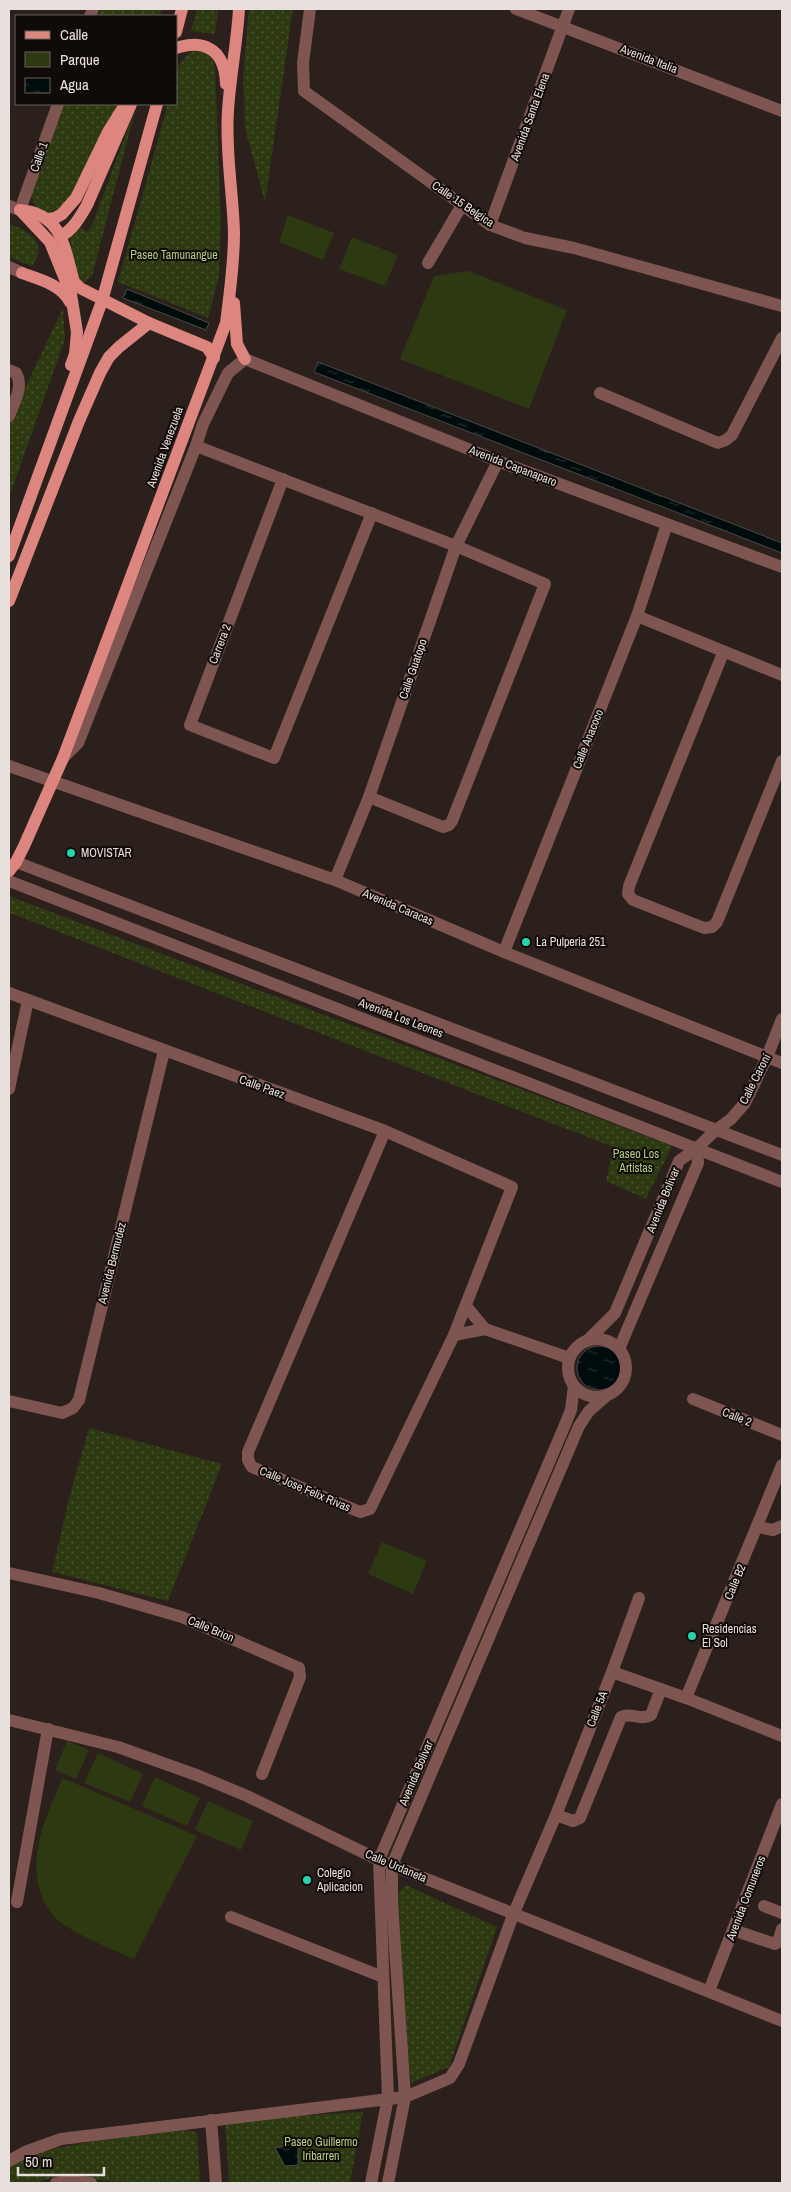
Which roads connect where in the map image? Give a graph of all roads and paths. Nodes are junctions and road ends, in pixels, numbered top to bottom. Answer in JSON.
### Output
{"nodes":[{"id":1,"x":182,"y":9,"type":"edge"},
{"id":2,"x":239,"y":9,"type":"edge"},
{"id":3,"x":310,"y":9,"type":"edge"},
{"id":4,"x":516,"y":9,"type":"edge"},
{"id":5,"x":569,"y":9,"type":"edge"},
{"id":6,"x":178,"y":24,"type":"edge"},
{"id":7,"x":563,"y":25,"type":"junction"},
{"id":8,"x":178,"y":47,"type":"edge"},
{"id":9,"x":58,"y":105,"type":"edge"},
{"id":10,"x":125,"y":105,"type":"edge"},
{"id":11,"x":132,"y":105,"type":"edge"},
{"id":12,"x":156,"y":105,"type":"edge"},
{"id":13,"x":228,"y":111,"type":"junction"},
{"id":14,"x":782,"y":111,"type":"edge"},
{"id":15,"x":462,"y":205,"type":"junction"},
{"id":16,"x":14,"y":208,"type":"edge"},
{"id":17,"x":48,"y":219,"type":"junction"},
{"id":18,"x":490,"y":225,"type":"junction"},
{"id":19,"x":62,"y":236,"type":"junction"},
{"id":20,"x":428,"y":263,"type":"dead end"},
{"id":21,"x":9,"y":267,"type":"edge"},
{"id":22,"x":22,"y":273,"type":"joint"},
{"id":23,"x":232,"y":275,"type":"junction"},
{"id":24,"x":102,"y":301,"type":"junction"},
{"id":25,"x":782,"y":306,"type":"edge"},
{"id":26,"x":73,"y":309,"type":"junction"},
{"id":27,"x":149,"y":323,"type":"junction"},
{"id":28,"x":782,"y":338,"type":"edge"},
{"id":29,"x":214,"y":358,"type":"junction"},
{"id":30,"x":245,"y":359,"type":"junction"},
{"id":31,"x":13,"y":372,"type":"edge"},
{"id":32,"x":600,"y":393,"type":"dead end"},
{"id":33,"x":9,"y":416,"type":"edge"},
{"id":34,"x":196,"y":446,"type":"junction"},
{"id":35,"x":498,"y":461,"type":"junction"},
{"id":36,"x":283,"y":478,"type":"junction"},
{"id":37,"x":32,"y":497,"type":"junction"},
{"id":38,"x":372,"y":513,"type":"junction"},
{"id":39,"x":667,"y":524,"type":"junction"},
{"id":40,"x":456,"y":546,"type":"junction"},
{"id":41,"x":9,"y":556,"type":"edge"},
{"id":42,"x":782,"y":567,"type":"edge"},
{"id":43,"x":9,"y":601,"type":"edge"},
{"id":44,"x":637,"y":616,"type":"junction"},
{"id":45,"x":723,"y":653,"type":"junction"},
{"id":46,"x":782,"y":675,"type":"edge"},
{"id":47,"x":62,"y":758,"type":"junction"},
{"id":48,"x":782,"y":761,"type":"edge"},
{"id":49,"x":9,"y":766,"type":"edge"},
{"id":50,"x":52,"y":782,"type":"junction"},
{"id":51,"x":369,"y":797,"type":"junction"},
{"id":52,"x":11,"y":864,"type":"edge"},
{"id":53,"x":335,"y":880,"type":"junction"},
{"id":54,"x":9,"y":881,"type":"edge"},
{"id":55,"x":504,"y":952,"type":"junction"},
{"id":56,"x":9,"y":993,"type":"edge"},
{"id":57,"x":28,"y":1000,"type":"junction"},
{"id":58,"x":782,"y":1019,"type":"edge"},
{"id":59,"x":164,"y":1051,"type":"junction"},
{"id":60,"x":767,"y":1057,"type":"junction"},
{"id":61,"x":782,"y":1063,"type":"edge"},
{"id":62,"x":9,"y":1089,"type":"edge"},
{"id":63,"x":716,"y":1130,"type":"junction"},
{"id":64,"x":385,"y":1131,"type":"junction"},
{"id":65,"x":697,"y":1148,"type":"junction"},
{"id":66,"x":782,"y":1154,"type":"edge"},
{"id":67,"x":782,"y":1182,"type":"edge"},
{"id":68,"x":512,"y":1187,"type":"joint"},
{"id":69,"x":466,"y":1306,"type":"junction"},
{"id":70,"x":485,"y":1329,"type":"junction"},
{"id":71,"x":454,"y":1335,"type":"junction"},
{"id":72,"x":587,"y":1341,"type":"junction"},
{"id":73,"x":619,"y":1349,"type":"junction"},
{"id":74,"x":569,"y":1358,"type":"junction"},
{"id":75,"x":574,"y":1386,"type":"junction"},
{"id":76,"x":605,"y":1397,"type":"junction"},
{"id":77,"x":693,"y":1399,"type":"dead end"},
{"id":78,"x":9,"y":1401,"type":"edge"},
{"id":79,"x":782,"y":1435,"type":"edge"},
{"id":80,"x":782,"y":1465,"type":"edge"},
{"id":81,"x":758,"y":1526,"type":"junction"},
{"id":82,"x":782,"y":1526,"type":"edge"},
{"id":83,"x":9,"y":1573,"type":"edge"},
{"id":84,"x":640,"y":1598,"type":"dead end"},
{"id":85,"x":612,"y":1672,"type":"junction"},
{"id":86,"x":661,"y":1689,"type":"junction"},
{"id":87,"x":686,"y":1698,"type":"junction"},
{"id":88,"x":9,"y":1720,"type":"edge"},
{"id":89,"x":48,"y":1729,"type":"junction"},
{"id":90,"x":782,"y":1736,"type":"edge"},
{"id":91,"x":262,"y":1774,"type":"dead end"},
{"id":92,"x":782,"y":1804,"type":"edge"},
{"id":93,"x":556,"y":1815,"type":"junction"},
{"id":94,"x":778,"y":1825,"type":"edge"},
{"id":95,"x":379,"y":1860,"type":"junction"},
{"id":96,"x":392,"y":1865,"type":"junction"},
{"id":97,"x":17,"y":1902,"type":"dead end"},
{"id":98,"x":764,"y":1906,"type":"dead end"},
{"id":99,"x":782,"y":1913,"type":"edge"},
{"id":100,"x":513,"y":1915,"type":"junction"},
{"id":101,"x":231,"y":1917,"type":"dead end"},
{"id":102,"x":782,"y":1929,"type":"edge"},
{"id":103,"x":733,"y":1930,"type":"junction"},
{"id":104,"x":383,"y":1977,"type":"junction"},
{"id":105,"x":709,"y":1991,"type":"junction"},
{"id":106,"x":782,"y":2021,"type":"edge"},
{"id":107,"x":405,"y":2097,"type":"junction"},
{"id":108,"x":388,"y":2098,"type":"junction"},
{"id":109,"x":210,"y":2120,"type":"junction"},
{"id":110,"x":9,"y":2161,"type":"edge"},
{"id":111,"x":56,"y":2183,"type":"edge"},
{"id":112,"x":91,"y":2183,"type":"edge"},
{"id":113,"x":216,"y":2183,"type":"edge"},
{"id":114,"x":371,"y":2183,"type":"edge"},
{"id":115,"x":388,"y":2183,"type":"edge"}],
"edges":[{"from":1,"to":6,"type":"main road"},
{"from":2,"to":13,"type":"main road","name":"Avenida Venezuela"},
{"from":3,"to":15,"type":"street","name":"Calle 15 Belgica"},
{"from":4,"to":7,"type":"street","name":"Avenida Italia"},
{"from":5,"to":7,"type":"street","name":"Avenida Santa Elena"},
{"from":7,"to":14,"type":"street","name":"Avenida Italia"},
{"from":7,"to":18,"type":"street","name":"Avenida Santa Elena"},
{"from":8,"to":13,"type":"main road"},
{"from":9,"to":16,"type":"street","name":"Calle 1"},
{"from":10,"to":17,"type":"main road"},
{"from":11,"to":19,"type":"main road"},
{"from":12,"to":24,"type":"main road"},
{"from":13,"to":23,"type":"main road","name":"Avenida Venezuela"},
{"from":15,"to":18,"type":"street","name":"Calle 15 Belgica"},
{"from":15,"to":20,"type":"street"},
{"from":16,"to":17,"type":"main road"},
{"from":16,"to":26,"type":"main road"},
{"from":17,"to":19,"type":"main road"},
{"from":18,"to":25,"type":"street","name":"Calle 15 Belgica"},
{"from":19,"to":24,"type":"main road"},
{"from":21,"to":22,"type":"street"},
{"from":22,"to":26,"type":"main road"},
{"from":23,"to":29,"type":"main road","name":"Avenida Venezuela"},
{"from":23,"to":30,"type":"main road"},
{"from":24,"to":27,"type":"main road"},
{"from":24,"to":37,"type":"main road"},
{"from":26,"to":37,"type":"main road"},
{"from":27,"to":29,"type":"main road"},
{"from":27,"to":43,"type":"main road"},
{"from":28,"to":32,"type":"street"},
{"from":29,"to":47,"type":"main road","name":"Avenida Venezuela"},
{"from":30,"to":34,"type":"street"},
{"from":30,"to":35,"type":"street","name":"Avenida Capanaparo"},
{"from":31,"to":33,"type":"street"},
{"from":34,"to":36,"type":"street"},
{"from":34,"to":47,"type":"street"},
{"from":35,"to":39,"type":"street","name":"Avenida Capanaparo"},
{"from":35,"to":40,"type":"street","name":"Calle Guatopo"},
{"from":36,"to":38,"type":"street"},
{"from":36,"to":38,"type":"street","name":"Carrera 2"},
{"from":37,"to":41,"type":"main road"},
{"from":38,"to":40,"type":"street"},
{"from":39,"to":42,"type":"street","name":"Avenida Capanaparo"},
{"from":39,"to":44,"type":"street","name":"Calle Anacoco"},
{"from":40,"to":51,"type":"street","name":"Calle Guatopo"},
{"from":40,"to":51,"type":"street"},
{"from":44,"to":45,"type":"street"},
{"from":44,"to":55,"type":"street","name":"Calle Anacoco"},
{"from":45,"to":46,"type":"street"},
{"from":45,"to":48,"type":"street"},
{"from":47,"to":50,"type":"main road","name":"Avenida Venezuela"},
{"from":49,"to":50,"type":"street","name":"Avenida Caracas"},
{"from":50,"to":52,"type":"main road","name":"Avenida Venezuela"},
{"from":50,"to":53,"type":"street","name":"Avenida Caracas"},
{"from":51,"to":53,"type":"street","name":"Calle Guatopo"},
{"from":52,"to":63,"type":"street","name":"Avenida Los Leones"},
{"from":53,"to":55,"type":"street","name":"Avenida Caracas"},
{"from":54,"to":65,"type":"street","name":"Avenida Los Leones"},
{"from":55,"to":60,"type":"street","name":"Avenida Caracas"},
{"from":56,"to":57,"type":"street","name":"Calle Paez"},
{"from":57,"to":59,"type":"street","name":"Calle Paez"},
{"from":57,"to":62,"type":"street"},
{"from":58,"to":60,"type":"street","name":"Calle Caroní"},
{"from":59,"to":64,"type":"street","name":"Calle Paez"},
{"from":59,"to":78,"type":"street","name":"Avenida Bermudez"},
{"from":60,"to":61,"type":"street","name":"Avenida Caracas"},
{"from":60,"to":63,"type":"street","name":"Calle Caroní"},
{"from":63,"to":65,"type":"street","name":"Calle Caroní"},
{"from":63,"to":66,"type":"street","name":"Avenida Los Leones"},
{"from":64,"to":68,"type":"street","name":"Calle Paez"},
{"from":64,"to":71,"type":"street","name":"Calle Jose Felix Rivas"},
{"from":65,"to":67,"type":"street","name":"Avenida Los Leones"},
{"from":65,"to":72,"type":"street","name":"Avenida Bolivar"},
{"from":65,"to":73,"type":"street","name":"Avenida Bolivar"},
{"from":68,"to":69,"type":"street","name":"Calle Jose Felix Rivas"},
{"from":69,"to":70,"type":"street"},
{"from":69,"to":71,"type":"street","name":"Calle Jose Felix Rivas"},
{"from":70,"to":71,"type":"street"},
{"from":70,"to":74,"type":"street"},
{"from":72,"to":73,"type":"street"},
{"from":72,"to":74,"type":"street","name":"Avenida Bolivar"},
{"from":73,"to":76,"type":"street","name":"Avenida Bolivar"},
{"from":74,"to":75,"type":"street","name":"Avenida Bolivar"},
{"from":75,"to":76,"type":"street"},
{"from":75,"to":95,"type":"street","name":"Avenida Bolivar"},
{"from":76,"to":96,"type":"street","name":"Avenida Bolivar"},
{"from":77,"to":79,"type":"street","name":"Calle 2"},
{"from":80,"to":81,"type":"street","name":"Calle B2"},
{"from":81,"to":82,"type":"street"},
{"from":81,"to":87,"type":"street","name":"Calle B2"},
{"from":83,"to":91,"type":"street","name":"Calle Brion"},
{"from":84,"to":85,"type":"street","name":"Calle 5A"},
{"from":85,"to":86,"type":"street"},
{"from":85,"to":93,"type":"street","name":"Calle 5A"},
{"from":86,"to":87,"type":"street"},
{"from":86,"to":93,"type":"street"},
{"from":87,"to":90,"type":"street"},
{"from":88,"to":89,"type":"street","name":"Calle Urdaneta"},
{"from":89,"to":95,"type":"street","name":"Calle Urdaneta"},
{"from":89,"to":97,"type":"street"},
{"from":92,"to":94,"type":"street","name":"Avenida Comuneros"},
{"from":93,"to":100,"type":"street","name":"Calle 5A"},
{"from":94,"to":103,"type":"street","name":"Avenida Comuneros"},
{"from":95,"to":96,"type":"street","name":"Calle Urdaneta"},
{"from":95,"to":104,"type":"street","name":"Avenida Bolivar"},
{"from":96,"to":100,"type":"street","name":"Calle Urdaneta"},
{"from":96,"to":107,"type":"street","name":"Avenida Bolivar"},
{"from":98,"to":99,"type":"street"},
{"from":100,"to":105,"type":"street","name":"Calle Urdaneta"},
{"from":100,"to":107,"type":"street","name":"Calle 5A"},
{"from":101,"to":104,"type":"street"},
{"from":102,"to":103,"type":"street"},
{"from":103,"to":105,"type":"street","name":"Avenida Comuneros"},
{"from":104,"to":108,"type":"street","name":"Avenida Bolivar"},
{"from":105,"to":106,"type":"street","name":"Calle Urdaneta"},
{"from":107,"to":108,"type":"street","name":"Calle 5A"},
{"from":107,"to":115,"type":"street","name":"Avenida Bolivar"},
{"from":108,"to":109,"type":"street","name":"Calle 5A"},
{"from":108,"to":114,"type":"street","name":"Avenida Bolivar"},
{"from":109,"to":110,"type":"street","name":"Calle 5A"},
{"from":109,"to":113,"type":"street"},
{"from":111,"to":112,"type":"street"}]}
